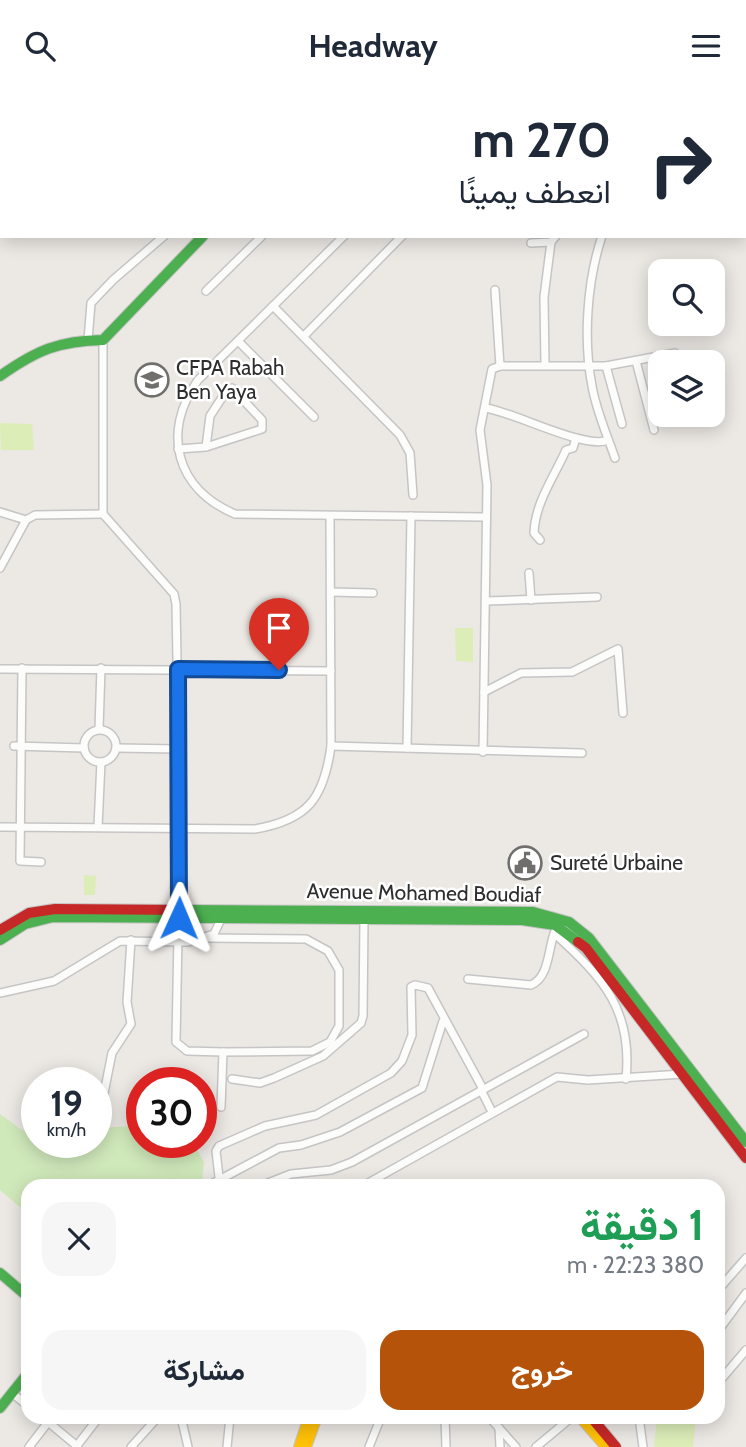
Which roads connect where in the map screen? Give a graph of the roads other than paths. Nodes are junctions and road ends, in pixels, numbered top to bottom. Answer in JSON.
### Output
{"nodes":[{"id":1,"x":162,"y":238,"type":"edge"},
{"id":2,"x":201,"y":238,"type":"edge"},
{"id":3,"x":259,"y":238,"type":"edge"},
{"id":4,"x":342,"y":238,"type":"edge"},
{"id":5,"x":400,"y":238,"type":"edge"},
{"id":6,"x":602,"y":238,"type":"edge"},
{"id":7,"x":554,"y":239,"type":"edge"},
{"id":8,"x":531,"y":243,"type":"dead end"},
{"id":9,"x":495,"y":290,"type":"dead end"},
{"id":10,"x":206,"y":291,"type":"dead end"},
{"id":11,"x":273,"y":306,"type":"junction"},
{"id":12,"x":304,"y":336,"type":"junction"},
{"id":13,"x":88,"y":340,"type":"junction"},
{"id":14,"x":103,"y":340,"type":"junction"},
{"id":15,"x":238,"y":341,"type":"junction"},
{"id":16,"x":648,"y":359,"type":"edge"},
{"id":17,"x":636,"y":362,"type":"junction"},
{"id":18,"x":589,"y":364,"type":"junction"},
{"id":19,"x":545,"y":365,"type":"junction"},
{"id":20,"x":500,"y":366,"type":"junction"},
{"id":21,"x":606,"y":366,"type":"junction"},
{"id":22,"x":0,"y":376,"type":"edge"},
{"id":23,"x":486,"y":408,"type":"junction"},
{"id":24,"x":314,"y":417,"type":"dead end"},
{"id":25,"x":622,"y":423,"type":"dead end"},
{"id":26,"x":654,"y":430,"type":"dead end"},
{"id":27,"x":576,"y":438,"type":"junction"},
{"id":28,"x":608,"y":440,"type":"junction"},
{"id":29,"x":206,"y":447,"type":"junction"},
{"id":30,"x":178,"y":449,"type":"junction"},
{"id":31,"x":615,"y":458,"type":"dead end"},
{"id":32,"x":413,"y":495,"type":"dead end"},
{"id":33,"x":0,"y":512,"type":"edge"},
{"id":34,"x":103,"y":514,"type":"junction"},
{"id":35,"x":411,"y":516,"type":"junction"},
{"id":36,"x":330,"y":517,"type":"junction"},
{"id":37,"x":484,"y":517,"type":"junction"},
{"id":38,"x":26,"y":520,"type":"junction"},
{"id":39,"x":540,"y":540,"type":"dead end"},
{"id":40,"x":0,"y":568,"type":"edge"},
{"id":41,"x":529,"y":573,"type":"dead end"},
{"id":42,"x":331,"y":592,"type":"junction"},
{"id":43,"x":373,"y":593,"type":"dead end"},
{"id":44,"x":597,"y":597,"type":"dead end"},
{"id":45,"x":531,"y":600,"type":"junction"},
{"id":46,"x":485,"y":601,"type":"junction"},
{"id":47,"x":101,"y":668,"type":"junction"},
{"id":48,"x":0,"y":669,"type":"edge"},
{"id":49,"x":22,"y":669,"type":"junction"},
{"id":50,"x":178,"y":669,"type":"junction"},
{"id":51,"x":331,"y":671,"type":"junction"},
{"id":52,"x":484,"y":692,"type":"junction"},
{"id":53,"x":622,"y":713,"type":"dead end"},
{"id":54,"x":99,"y":729,"type":"junction"},
{"id":55,"x":331,"y":746,"type":"junction"},
{"id":56,"x":18,"y":747,"type":"junction"},
{"id":57,"x":84,"y":748,"type":"junction"},
{"id":58,"x":117,"y":748,"type":"junction"},
{"id":59,"x":407,"y":748,"type":"junction"},
{"id":60,"x":178,"y":749,"type":"junction"},
{"id":61,"x":483,"y":752,"type":"junction"},
{"id":62,"x":582,"y":753,"type":"dead end"},
{"id":63,"x":101,"y":762,"type":"junction"},
{"id":64,"x":0,"y":827,"type":"edge"},
{"id":65,"x":21,"y":827,"type":"junction"},
{"id":66,"x":97,"y":827,"type":"junction"},
{"id":67,"x":180,"y":827,"type":"junction"},
{"id":68,"x":41,"y":862,"type":"dead end"},
{"id":69,"x":179,"y":914,"type":"junction"},
{"id":70,"x":221,"y":919,"type":"junction"},
{"id":71,"x":364,"y":919,"type":"junction"},
{"id":72,"x":556,"y":924,"type":"junction"},
{"id":73,"x":0,"y":930,"type":"edge"},
{"id":74,"x":206,"y":938,"type":"junction"},
{"id":75,"x":0,"y":940,"type":"edge"},
{"id":76,"x":131,"y":940,"type":"junction"},
{"id":77,"x":178,"y":942,"type":"junction"},
{"id":78,"x":468,"y":979,"type":"dead end"},
{"id":79,"x":0,"y":993,"type":"edge"},
{"id":80,"x":443,"y":1021,"type":"junction"},
{"id":81,"x":584,"y":1034,"type":"dead end"},
{"id":82,"x":223,"y":1052,"type":"junction"},
{"id":83,"x":109,"y":1067,"type":"edge"},
{"id":84,"x":683,"y":1074,"type":"junction"},
{"id":85,"x":232,"y":1079,"type":"dead end"},
{"id":86,"x":626,"y":1079,"type":"junction"},
{"id":87,"x":482,"y":1089,"type":"junction"},
{"id":88,"x":221,"y":1107,"type":"dead end"},
{"id":89,"x":492,"y":1112,"type":"junction"},
{"id":90,"x":746,"y":1142,"type":"edge"},
{"id":91,"x":746,"y":1158,"type":"edge"},
{"id":92,"x":219,"y":1177,"type":"junction"},
{"id":93,"x":216,"y":1179,"type":"edge"},
{"id":94,"x":278,"y":1179,"type":"edge"},
{"id":95,"x":375,"y":1179,"type":"edge"},
{"id":96,"x":746,"y":1258,"type":"edge"},
{"id":97,"x":1,"y":1277,"type":"edge"},
{"id":98,"x":725,"y":1282,"type":"edge"},
{"id":99,"x":21,"y":1292,"type":"edge"},
{"id":100,"x":746,"y":1293,"type":"edge"},
{"id":101,"x":725,"y":1322,"type":"edge"},
{"id":102,"x":746,"y":1350,"type":"edge"},
{"id":103,"x":735,"y":1364,"type":"junction"},
{"id":104,"x":746,"y":1364,"type":"edge"},
{"id":105,"x":725,"y":1375,"type":"edge"},
{"id":106,"x":21,"y":1382,"type":"edge"},
{"id":107,"x":12,"y":1393,"type":"junction"},
{"id":108,"x":21,"y":1400,"type":"edge"},
{"id":109,"x":0,"y":1408,"type":"edge"},
{"id":110,"x":44,"y":1424,"type":"edge"},
{"id":111,"x":52,"y":1424,"type":"edge"},
{"id":112,"x":94,"y":1424,"type":"edge"},
{"id":113,"x":152,"y":1424,"type":"edge"},
{"id":114,"x":183,"y":1424,"type":"edge"},
{"id":115,"x":229,"y":1424,"type":"edge"},
{"id":116,"x":307,"y":1424,"type":"edge"},
{"id":117,"x":314,"y":1424,"type":"edge"},
{"id":118,"x":378,"y":1424,"type":"edge"},
{"id":119,"x":445,"y":1424,"type":"edge"},
{"id":120,"x":495,"y":1424,"type":"edge"},
{"id":121,"x":564,"y":1424,"type":"edge"},
{"id":122,"x":586,"y":1424,"type":"edge"},
{"id":123,"x":597,"y":1424,"type":"edge"},
{"id":124,"x":640,"y":1424,"type":"edge"},
{"id":125,"x":499,"y":1428,"type":"junction"},
{"id":126,"x":29,"y":1447,"type":"edge"},
{"id":127,"x":76,"y":1447,"type":"edge"},
{"id":128,"x":131,"y":1447,"type":"edge"},
{"id":129,"x":188,"y":1447,"type":"edge"},
{"id":130,"x":227,"y":1447,"type":"edge"},
{"id":131,"x":299,"y":1447,"type":"edge"},
{"id":132,"x":306,"y":1447,"type":"edge"},
{"id":133,"x":369,"y":1447,"type":"edge"},
{"id":134,"x":446,"y":1447,"type":"edge"},
{"id":135,"x":500,"y":1447,"type":"edge"},
{"id":136,"x":516,"y":1447,"type":"edge"},
{"id":137,"x":536,"y":1447,"type":"edge"},
{"id":138,"x":606,"y":1447,"type":"edge"},
{"id":139,"x":616,"y":1447,"type":"edge"},
{"id":140,"x":643,"y":1447,"type":"edge"}],
"edges":[{"from":1,"to":13,"type":"street"},
{"from":2,"to":14,"type":"main road"},
{"from":3,"to":10,"type":"street"},
{"from":4,"to":11,"type":"street"},
{"from":5,"to":12,"type":"street"},
{"from":6,"to":18,"type":"street"},
{"from":7,"to":8,"type":"street"},
{"from":7,"to":19,"type":"street"},
{"from":9,"to":20,"type":"street"},
{"from":11,"to":12,"type":"street"},
{"from":11,"to":15,"type":"street"},
{"from":12,"to":32,"type":"street"},
{"from":13,"to":14,"type":"main road"},
{"from":13,"to":22,"type":"main road"},
{"from":14,"to":34,"type":"street"},
{"from":15,"to":24,"type":"street"},
{"from":15,"to":30,"type":"street"},
{"from":16,"to":17,"type":"street"},
{"from":17,"to":21,"type":"street"},
{"from":17,"to":26,"type":"street"},
{"from":18,"to":19,"type":"street"},
{"from":18,"to":21,"type":"street"},
{"from":18,"to":28,"type":"street"},
{"from":19,"to":20,"type":"street"},
{"from":20,"to":23,"type":"street"},
{"from":21,"to":25,"type":"street"},
{"from":23,"to":27,"type":"street"},
{"from":23,"to":37,"type":"street"},
{"from":27,"to":28,"type":"street"},
{"from":27,"to":39,"type":"street"},
{"from":28,"to":31,"type":"street"},
{"from":29,"to":29,"type":"street"},
{"from":29,"to":30,"type":"street"},
{"from":30,"to":36,"type":"street"},
{"from":33,"to":38,"type":"street"},
{"from":34,"to":38,"type":"street"},
{"from":34,"to":50,"type":"street"},
{"from":35,"to":36,"type":"street"},
{"from":35,"to":37,"type":"street"},
{"from":35,"to":59,"type":"street"},
{"from":36,"to":42,"type":"street"},
{"from":37,"to":46,"type":"street"},
{"from":38,"to":40,"type":"street"},
{"from":41,"to":45,"type":"street"},
{"from":42,"to":43,"type":"street"},
{"from":42,"to":51,"type":"street"},
{"from":44,"to":45,"type":"street"},
{"from":45,"to":46,"type":"street"},
{"from":46,"to":52,"type":"street"},
{"from":47,"to":49,"type":"street"},
{"from":47,"to":50,"type":"street"},
{"from":47,"to":54,"type":"street"},
{"from":48,"to":49,"type":"street"},
{"from":49,"to":56,"type":"street"},
{"from":50,"to":51,"type":"street"},
{"from":50,"to":60,"type":"street"},
{"from":51,"to":55,"type":"street"},
{"from":52,"to":53,"type":"street"},
{"from":52,"to":61,"type":"street"},
{"from":54,"to":57,"type":"street"},
{"from":54,"to":58,"type":"street"},
{"from":55,"to":59,"type":"street"},
{"from":55,"to":67,"type":"street"},
{"from":56,"to":57,"type":"street"},
{"from":56,"to":65,"type":"street"},
{"from":57,"to":63,"type":"street"},
{"from":58,"to":60,"type":"street"},
{"from":58,"to":63,"type":"street"},
{"from":59,"to":61,"type":"street"},
{"from":60,"to":67,"type":"street"},
{"from":61,"to":62,"type":"street"},
{"from":63,"to":66,"type":"street"},
{"from":64,"to":65,"type":"street"},
{"from":65,"to":66,"type":"street"},
{"from":65,"to":68,"type":"street"},
{"from":66,"to":67,"type":"street"},
{"from":67,"to":69,"type":"street"},
{"from":69,"to":70,"type":"main road","name":"Avenue Mohamed Boudiaf"},
{"from":69,"to":72,"type":"main road","name":"Avenue Mohamed Boudiaf"},
{"from":69,"to":73,"type":"main road","name":"Avenue Mohamed Boudiaf"},
{"from":69,"to":75,"type":"main road","name":"Avenue Mohamed Boudiaf"},
{"from":69,"to":77,"type":"street"},
{"from":70,"to":71,"type":"main road","name":"Avenue Mohamed Boudiaf"},
{"from":70,"to":74,"type":"street"},
{"from":71,"to":72,"type":"main road","name":"Avenue Mohamed Boudiaf"},
{"from":71,"to":85,"type":"street"},
{"from":72,"to":78,"type":"street"},
{"from":72,"to":84,"type":"main road","name":"Avenue Mohamed Boudiaf"},
{"from":72,"to":86,"type":"street"},
{"from":72,"to":90,"type":"main road","name":"Avenue Mohamed Boudiaf"},
{"from":74,"to":77,"type":"street"},
{"from":74,"to":82,"type":"street"},
{"from":76,"to":77,"type":"street"},
{"from":76,"to":79,"type":"street"},
{"from":76,"to":83,"type":"street"},
{"from":77,"to":82,"type":"street"},
{"from":80,"to":87,"type":"street"},
{"from":80,"to":92,"type":"street"},
{"from":80,"to":92,"type":"street"},
{"from":81,"to":87,"type":"street"},
{"from":82,"to":88,"type":"street"},
{"from":84,"to":86,"type":"street"},
{"from":84,"to":91,"type":"main road","name":"Avenue Mohamed Boudiaf"},
{"from":86,"to":89,"type":"street"},
{"from":87,"to":89,"type":"street"},
{"from":87,"to":94,"type":"street"},
{"from":89,"to":95,"type":"street"},
{"from":92,"to":93,"type":"street"},
{"from":96,"to":98,"type":"street"},
{"from":97,"to":99,"type":"main road"},
{"from":100,"to":101,"type":"street"},
{"from":102,"to":103,"type":"street"},
{"from":103,"to":104,"type":"street"},
{"from":103,"to":105,"type":"street"},
{"from":106,"to":107,"type":"main road"},
{"from":107,"to":108,"type":"street"},
{"from":107,"to":109,"type":"main road"},
{"from":110,"to":126,"type":"street"},
{"from":111,"to":127,"type":"street"},
{"from":112,"to":127,"type":"street"},
{"from":113,"to":128,"type":"street"},
{"from":114,"to":129,"type":"street"},
{"from":115,"to":130,"type":"street"},
{"from":116,"to":131,"type":"main road"},
{"from":117,"to":132,"type":"main road"},
{"from":118,"to":133,"type":"street"},
{"from":119,"to":134,"type":"street"},
{"from":120,"to":125,"type":"street"},
{"from":121,"to":137,"type":"street"},
{"from":122,"to":138,"type":"main road"},
{"from":123,"to":139,"type":"main road"},
{"from":124,"to":140,"type":"street"},
{"from":125,"to":135,"type":"street"},
{"from":125,"to":136,"type":"street"}]}
